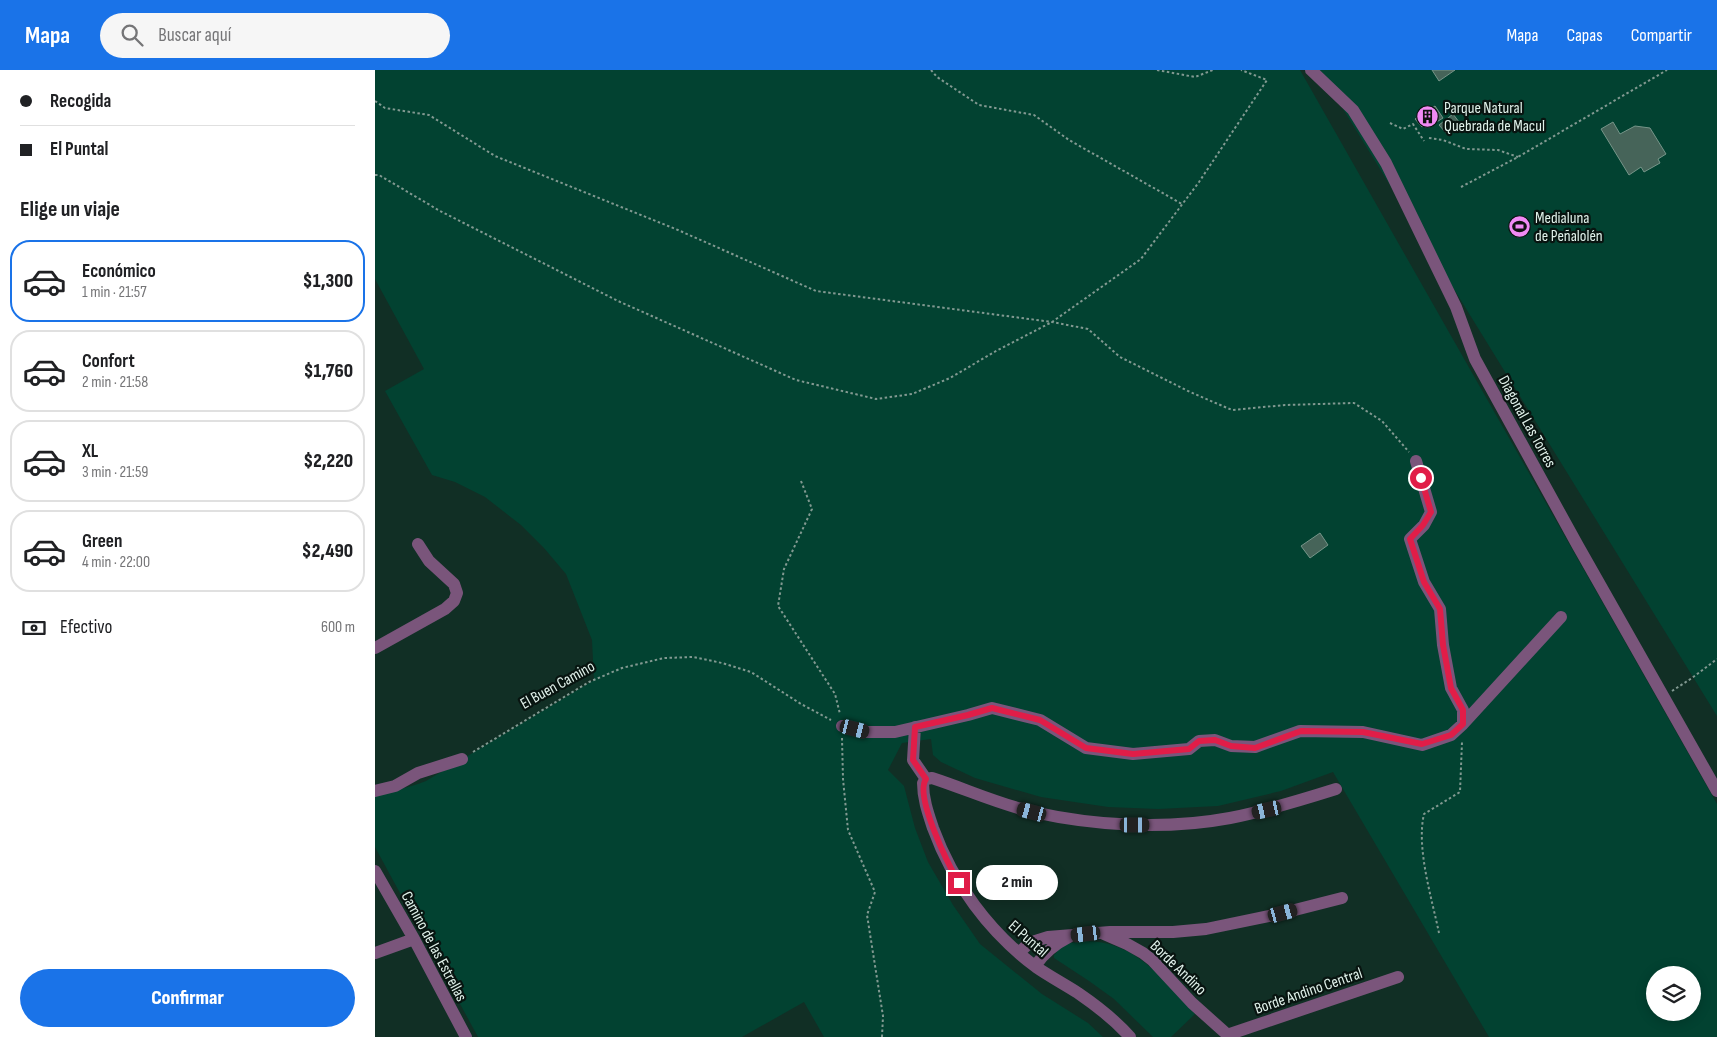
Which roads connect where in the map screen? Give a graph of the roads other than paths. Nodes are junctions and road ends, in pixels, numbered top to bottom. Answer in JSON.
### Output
{"nodes":[{"id":1,"x":1311,"y":70,"type":"edge"},
{"id":2,"x":1416,"y":461,"type":"road end"},
{"id":3,"x":418,"y":544,"type":"dead end"},
{"id":4,"x":1561,"y":617,"type":"dead end"},
{"id":5,"x":375,"y":648,"type":"edge"},
{"id":6,"x":1463,"y":724,"type":"junction"},
{"id":7,"x":842,"y":726,"type":"road end"},
{"id":8,"x":915,"y":727,"type":"junction"},
{"id":9,"x":462,"y":759,"type":"road end"},
{"id":10,"x":926,"y":779,"type":"junction"},
{"id":11,"x":1336,"y":789,"type":"dead end"},
{"id":12,"x":375,"y":791,"type":"edge"},
{"id":13,"x":1717,"y":791,"type":"edge"},
{"id":14,"x":375,"y":871,"type":"edge"},
{"id":15,"x":1342,"y":898,"type":"dead end"},
{"id":16,"x":1098,"y":932,"type":"junction"},
{"id":17,"x":1151,"y":932,"type":"junction"},
{"id":18,"x":1075,"y":936,"type":"junction"},
{"id":19,"x":414,"y":939,"type":"junction"},
{"id":20,"x":375,"y":953,"type":"edge"},
{"id":21,"x":1019,"y":953,"type":"junction"},
{"id":22,"x":1143,"y":953,"type":"junction"},
{"id":23,"x":1035,"y":966,"type":"junction"},
{"id":24,"x":1398,"y":977,"type":"dead end"},
{"id":25,"x":1229,"y":1036,"type":"edge"},
{"id":26,"x":466,"y":1037,"type":"edge"},
{"id":27,"x":1130,"y":1037,"type":"edge"}],
"edges":[{"from":1,"to":13,"type":"street","name":"Diagonal Las Torres"},
{"from":2,"to":6,"type":"street"},
{"from":3,"to":5,"type":"street"},
{"from":4,"to":6,"type":"street"},
{"from":6,"to":8,"type":"street"},
{"from":7,"to":8,"type":"street"},
{"from":8,"to":10,"type":"street"},
{"from":9,"to":12,"type":"street"},
{"from":10,"to":11,"type":"street"},
{"from":10,"to":21,"type":"street","name":"El Puntal"},
{"from":14,"to":19,"type":"street","name":"Camino de las Estrellas"},
{"from":15,"to":17,"type":"street"},
{"from":16,"to":17,"type":"street"},
{"from":16,"to":18,"type":"street"},
{"from":16,"to":22,"type":"street","name":"Borde Andino"},
{"from":17,"to":22,"type":"street"},
{"from":18,"to":21,"type":"street"},
{"from":18,"to":23,"type":"street"},
{"from":19,"to":20,"type":"street"},
{"from":19,"to":26,"type":"street","name":"Camino de las Estrellas"},
{"from":21,"to":23,"type":"street","name":"El Puntal"},
{"from":22,"to":25,"type":"street","name":"Borde Andino"},
{"from":23,"to":27,"type":"street","name":"El Puntal"},
{"from":24,"to":25,"type":"street","name":"Borde Andino Central"}]}
